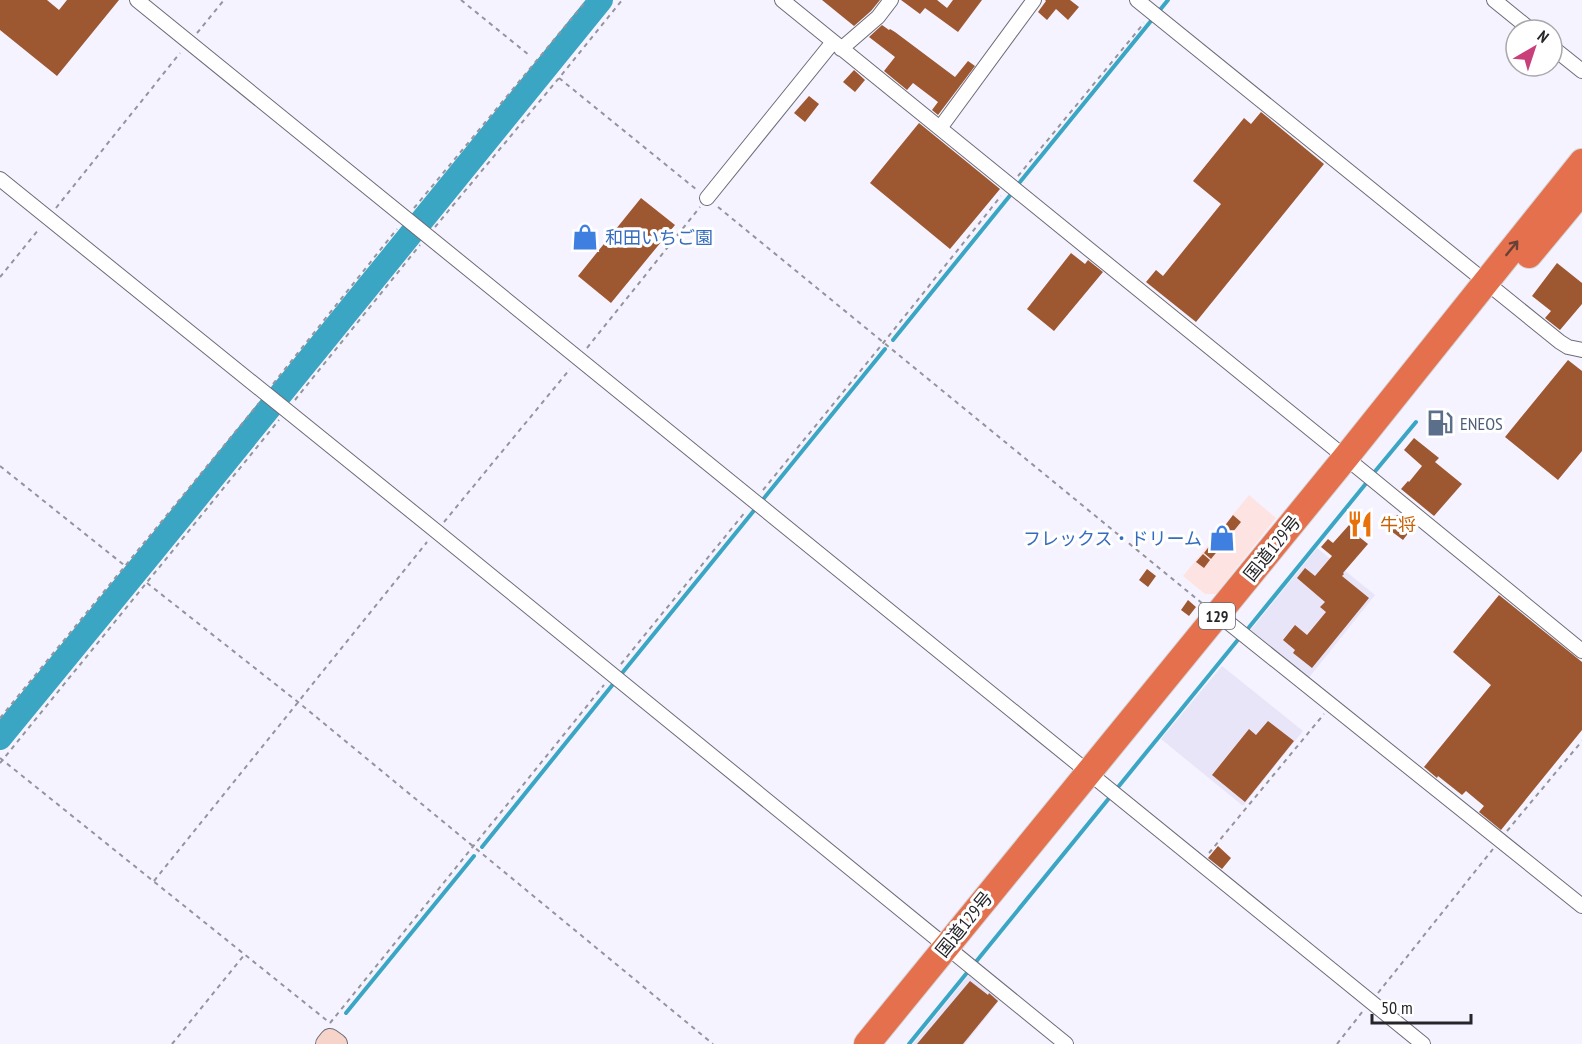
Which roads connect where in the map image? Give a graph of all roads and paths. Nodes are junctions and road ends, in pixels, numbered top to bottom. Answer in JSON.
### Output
{"nodes":[{"id":1,"x":137,"y":0,"type":"edge"},
{"id":2,"x":224,"y":0,"type":"edge"},
{"id":3,"x":461,"y":0,"type":"edge"},
{"id":4,"x":587,"y":0,"type":"edge"},
{"id":5,"x":622,"y":0,"type":"edge"},
{"id":6,"x":782,"y":0,"type":"edge"},
{"id":7,"x":891,"y":0,"type":"edge"},
{"id":8,"x":1034,"y":0,"type":"edge"},
{"id":9,"x":1137,"y":0,"type":"edge"},
{"id":10,"x":1494,"y":0,"type":"edge"},
{"id":11,"x":1155,"y":14,"type":"junction"},
{"id":12,"x":1516,"y":18,"type":"edge"},
{"id":13,"x":189,"y":43,"type":"junction"},
{"id":14,"x":837,"y":45,"type":"junction"},
{"id":15,"x":529,"y":55,"type":"dead end"},
{"id":16,"x":1564,"y":57,"type":"edge"},
{"id":17,"x":1582,"y":71,"type":"edge"},
{"id":18,"x":559,"y":78,"type":"junction"},
{"id":19,"x":940,"y":128,"type":"junction"},
{"id":20,"x":1582,"y":156,"type":"edge"},
{"id":21,"x":1582,"y":162,"type":"edge"},
{"id":22,"x":0,"y":179,"type":"edge"},
{"id":23,"x":1010,"y":184,"type":"junction"},
{"id":24,"x":1576,"y":190,"type":"edge"},
{"id":25,"x":707,"y":198,"type":"junction"},
{"id":26,"x":48,"y":218,"type":"junction"},
{"id":27,"x":408,"y":220,"type":"junction"},
{"id":28,"x":426,"y":235,"type":"junction"},
{"id":29,"x":0,"y":277,"type":"edge"},
{"id":30,"x":1492,"y":287,"type":"junction"},
{"id":31,"x":884,"y":342,"type":"junction"},
{"id":32,"x":1582,"y":350,"type":"edge"},
{"id":33,"x":267,"y":394,"type":"junction"},
{"id":34,"x":285,"y":409,"type":"junction"},
{"id":35,"x":0,"y":466,"type":"edge"},
{"id":36,"x":1361,"y":469,"type":"junction"},
{"id":37,"x":758,"y":504,"type":"junction"},
{"id":38,"x":125,"y":566,"type":"junction"},
{"id":39,"x":147,"y":583,"type":"junction"},
{"id":40,"x":1233,"y":627,"type":"junction"},
{"id":41,"x":1582,"y":651,"type":"edge"},
{"id":42,"x":613,"y":675,"type":"junction"},
{"id":43,"x":1331,"y":705,"type":"junction"},
{"id":44,"x":0,"y":718,"type":"edge"},
{"id":45,"x":1582,"y":741,"type":"edge"},
{"id":46,"x":1,"y":760,"type":"edge"},
{"id":47,"x":1104,"y":785,"type":"junction"},
{"id":48,"x":1500,"y":840,"type":"junction"},
{"id":49,"x":474,"y":847,"type":"junction"},
{"id":50,"x":1201,"y":863,"type":"junction"},
{"id":51,"x":1582,"y":906,"type":"edge"},
{"id":52,"x":245,"y":954,"type":"junction"},
{"id":53,"x":962,"y":959,"type":"junction"},
{"id":54,"x":1371,"y":1002,"type":"junction"},
{"id":55,"x":331,"y":1037,"type":"edge"},
{"id":56,"x":172,"y":1044,"type":"edge"},
{"id":57,"x":713,"y":1044,"type":"edge"},
{"id":58,"x":867,"y":1044,"type":"edge"},
{"id":59,"x":887,"y":1044,"type":"edge"},
{"id":60,"x":1066,"y":1044,"type":"edge"},
{"id":61,"x":1337,"y":1044,"type":"edge"},
{"id":62,"x":1424,"y":1044,"type":"edge"}],
"edges":[{"from":1,"to":13,"type":"street"},
{"from":2,"to":13,"type":"path"},
{"from":3,"to":15,"type":"path"},
{"from":4,"to":27,"type":"path"},
{"from":5,"to":18,"type":"path"},
{"from":6,"to":14,"type":"street"},
{"from":7,"to":14,"type":"street"},
{"from":8,"to":19,"type":"street"},
{"from":9,"to":11,"type":"street"},
{"from":10,"to":12,"type":"street"},
{"from":11,"to":23,"type":"path"},
{"from":11,"to":30,"type":"street"},
{"from":13,"to":26,"type":"path"},
{"from":13,"to":27,"type":"street"},
{"from":14,"to":19,"type":"street"},
{"from":14,"to":25,"type":"street"},
{"from":16,"to":17,"type":"street"},
{"from":18,"to":25,"type":"path"},
{"from":18,"to":28,"type":"path"},
{"from":19,"to":23,"type":"street"},
{"from":20,"to":24,"type":"highway","number":"129"},
{"from":21,"to":24,"type":"highway","name":"国道129号","number":"129"},
{"from":22,"to":26,"type":"street"},
{"from":23,"to":31,"type":"path"},
{"from":23,"to":36,"type":"street"},
{"from":24,"to":30,"type":"highway","name":"国道129号","number":"129"},
{"from":25,"to":31,"type":"path"},
{"from":26,"to":29,"type":"path"},
{"from":26,"to":33,"type":"street"},
{"from":27,"to":28,"type":"street"},
{"from":27,"to":33,"type":"path"},
{"from":28,"to":34,"type":"path"},
{"from":28,"to":37,"type":"street"},
{"from":30,"to":32,"type":"street"},
{"from":30,"to":36,"type":"highway","name":"国道129号","number":"129"},
{"from":31,"to":37,"type":"path"},
{"from":31,"to":40,"type":"path"},
{"from":33,"to":34,"type":"street"},
{"from":33,"to":38,"type":"path"},
{"from":34,"to":39,"type":"path"},
{"from":34,"to":42,"type":"street"},
{"from":35,"to":38,"type":"path"},
{"from":36,"to":40,"type":"highway","name":"国道129号","number":"129"},
{"from":36,"to":41,"type":"street"},
{"from":37,"to":42,"type":"path"},
{"from":37,"to":47,"type":"street"},
{"from":38,"to":44,"type":"path"},
{"from":39,"to":46,"type":"path"},
{"from":39,"to":49,"type":"path"},
{"from":40,"to":43,"type":"street"},
{"from":40,"to":47,"type":"highway","name":"国道129号","number":"129"},
{"from":42,"to":49,"type":"path"},
{"from":42,"to":53,"type":"street"},
{"from":43,"to":48,"type":"street"},
{"from":43,"to":50,"type":"path"},
{"from":45,"to":48,"type":"path"},
{"from":46,"to":52,"type":"path"},
{"from":47,"to":50,"type":"street"},
{"from":47,"to":53,"type":"highway","name":"国道129号","number":"129"},
{"from":48,"to":51,"type":"street"},
{"from":48,"to":54,"type":"path"},
{"from":49,"to":55,"type":"path"},
{"from":49,"to":57,"type":"path"},
{"from":50,"to":54,"type":"street"},
{"from":52,"to":55,"type":"path"},
{"from":52,"to":56,"type":"path"},
{"from":53,"to":58,"type":"highway","name":"国道129号","number":"129"},
{"from":53,"to":59,"type":"highway","name":"国道129号","number":"129"},
{"from":53,"to":60,"type":"street"},
{"from":54,"to":61,"type":"path"},
{"from":54,"to":62,"type":"street"}]}
